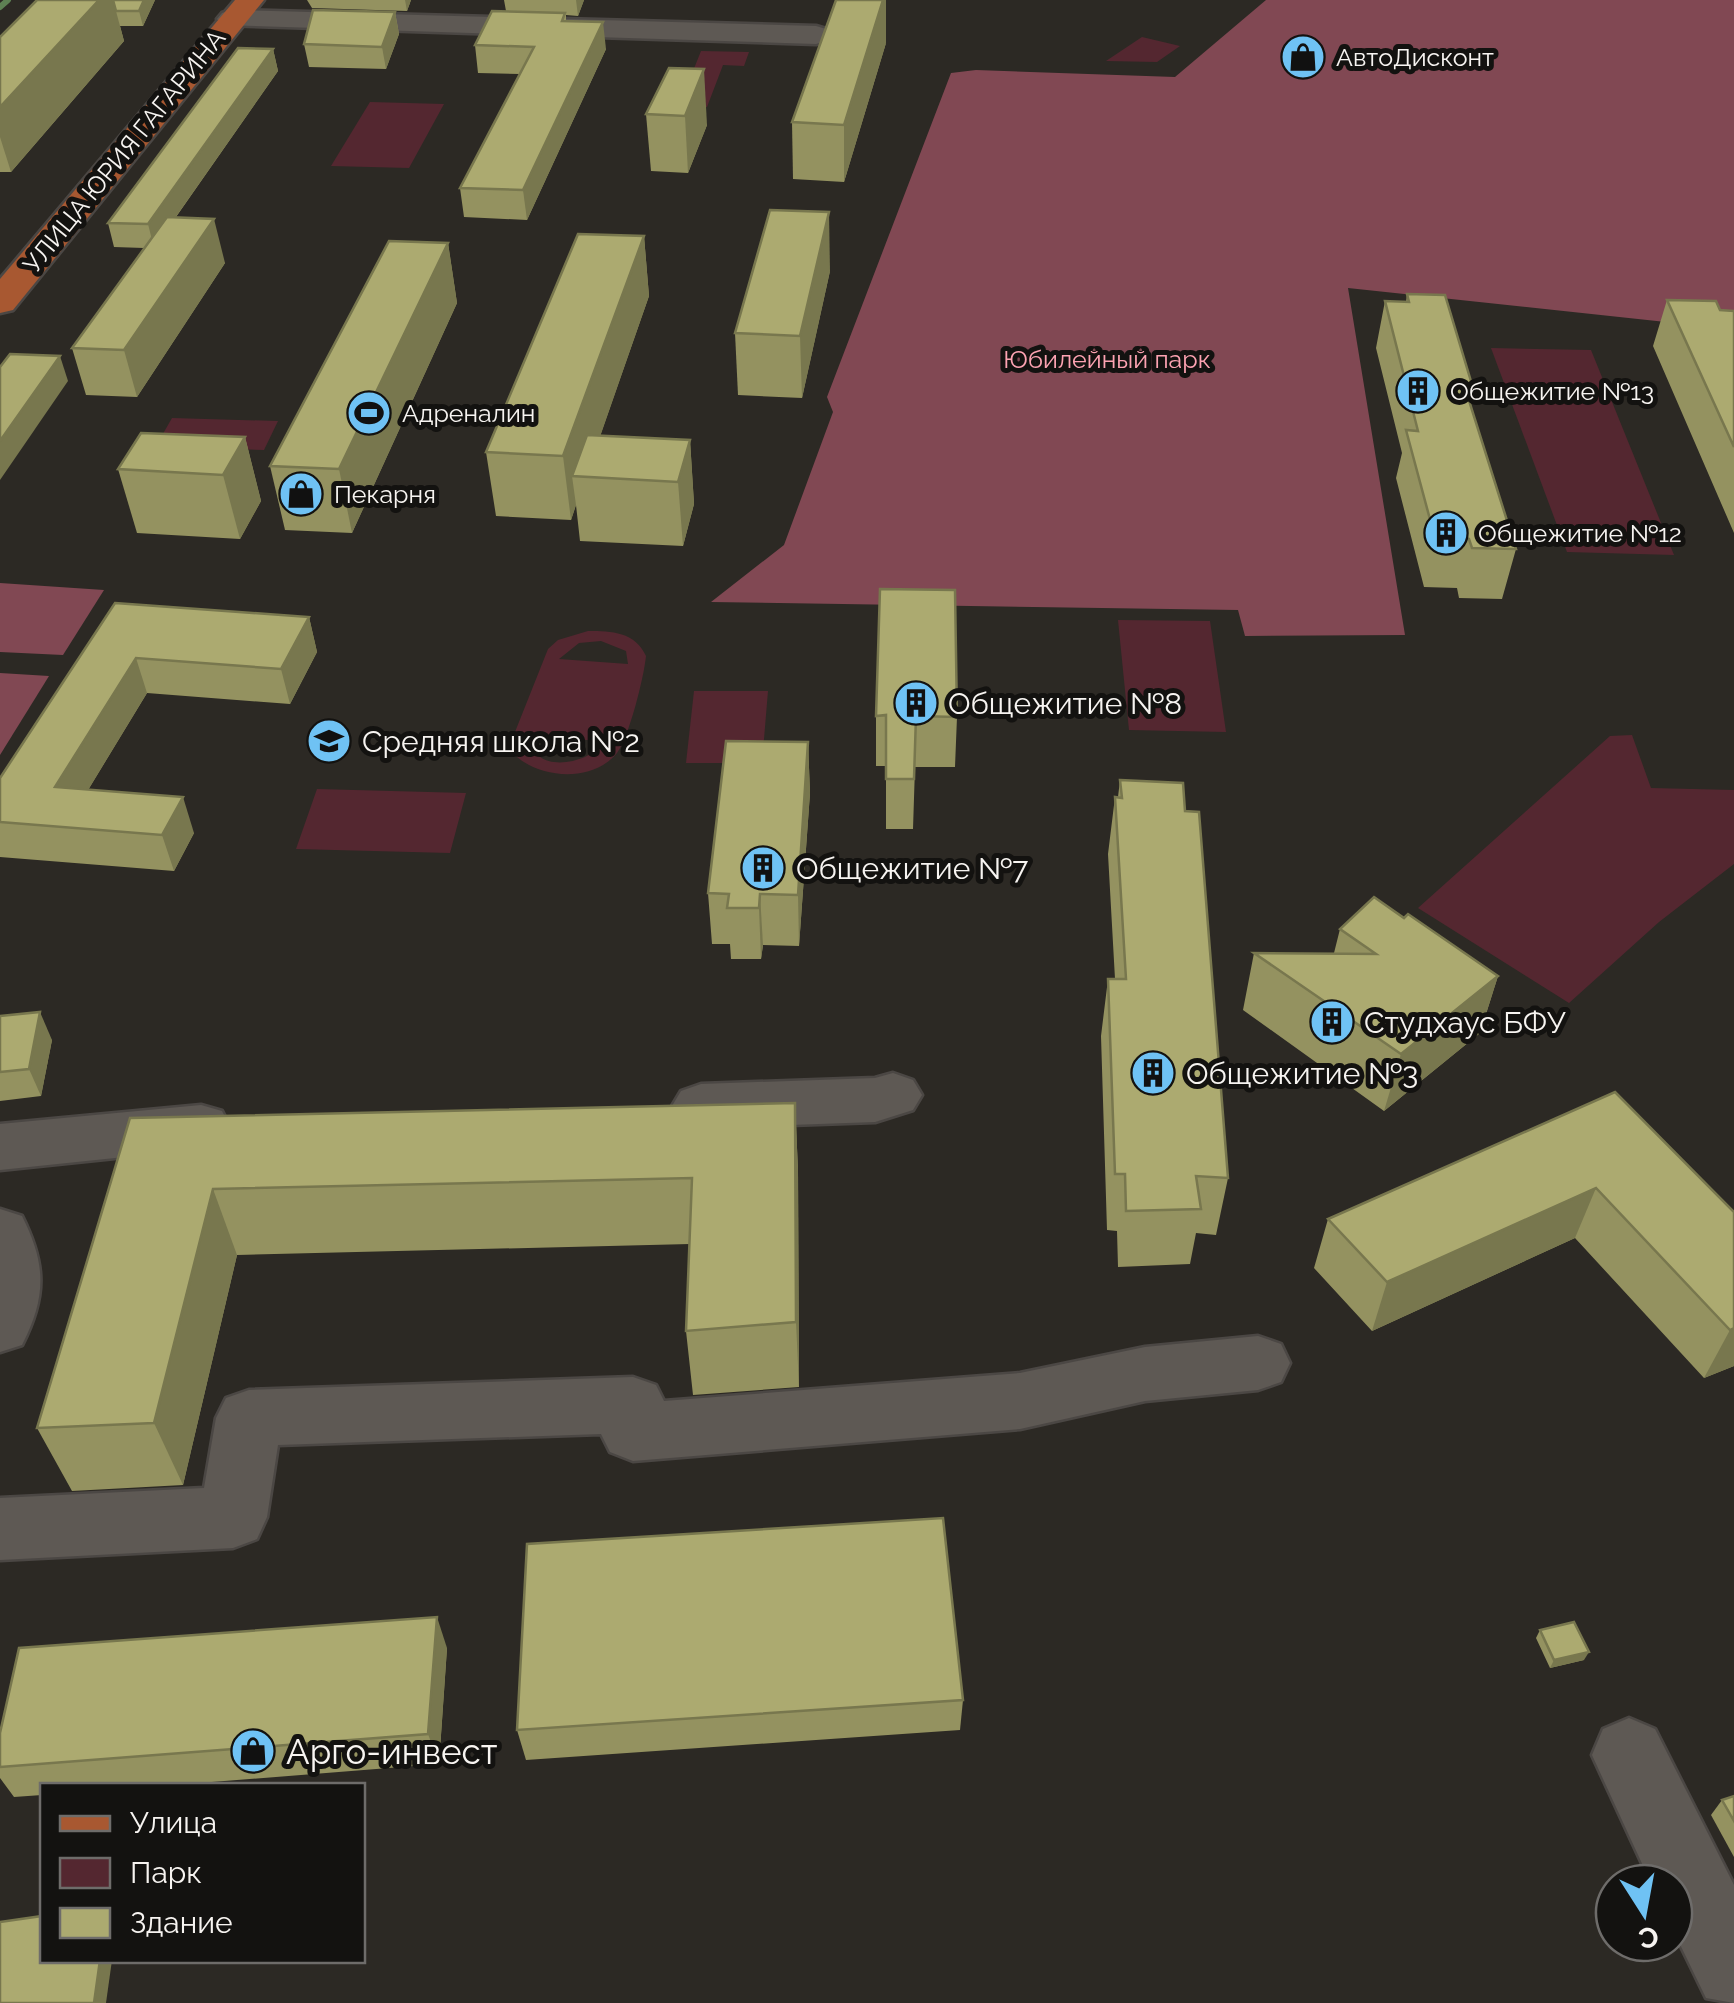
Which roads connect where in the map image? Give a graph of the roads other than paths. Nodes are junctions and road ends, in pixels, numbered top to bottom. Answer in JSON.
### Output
{"nodes":[{"id":1,"x":232,"y":6,"type":"edge"},
{"id":2,"x":816,"y":35,"type":"dead end"},
{"id":3,"x":0,"y":264,"type":"edge"},
{"id":4,"x":0,"y":302,"type":"edge"},
{"id":5,"x":893,"y":1095,"type":"dead end"},
{"id":6,"x":648,"y":1108,"type":"edge"},
{"id":7,"x":260,"y":1124,"type":"edge"},
{"id":8,"x":0,"y":1147,"type":"edge"},
{"id":9,"x":0,"y":1233,"type":"edge"},
{"id":10,"x":0,"y":1326,"type":"edge"},
{"id":11,"x":1258,"y":1363,"type":"dead end"},
{"id":12,"x":0,"y":1529,"type":"edge"},
{"id":13,"x":1629,"y":1755,"type":"dead end"},
{"id":14,"x":1734,"y":1970,"type":"edge"}],
"edges":[{"from":1,"to":2,"type":"street"},
{"from":1,"to":3,"type":"main road","name":"УЛИЦА ЮРИЯ ГАГАРИНА"},
{"from":1,"to":4,"type":"main road","name":"УЛИЦА ЮРИЯ ГАГАРИНА"},
{"from":5,"to":6,"type":"street"},
{"from":7,"to":8,"type":"street"},
{"from":9,"to":10,"type":"street"},
{"from":11,"to":12,"type":"street"},
{"from":13,"to":14,"type":"street"}]}
